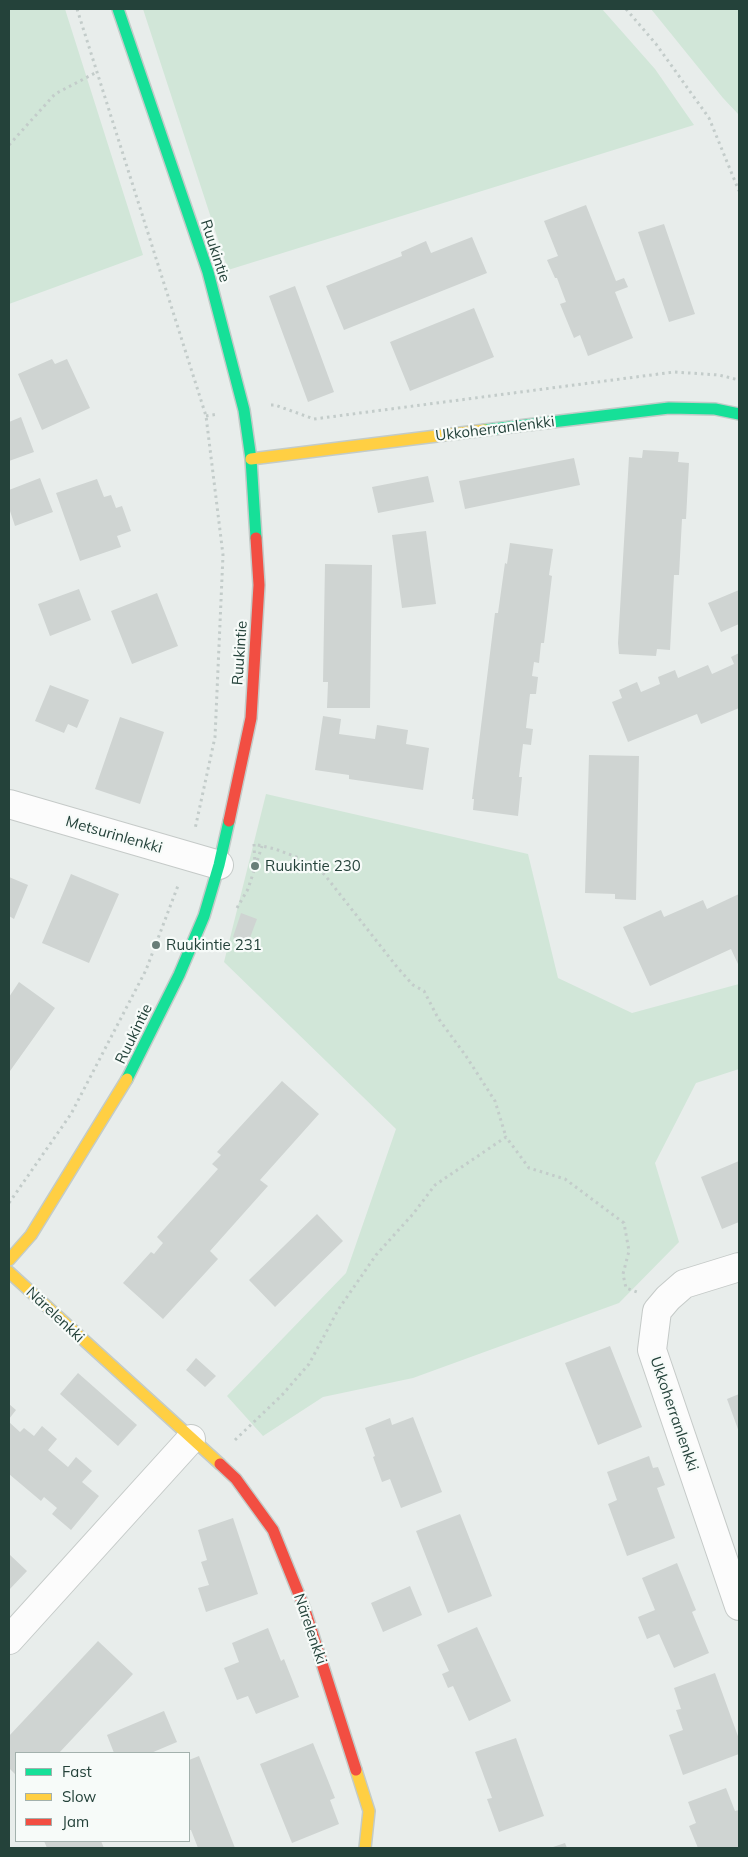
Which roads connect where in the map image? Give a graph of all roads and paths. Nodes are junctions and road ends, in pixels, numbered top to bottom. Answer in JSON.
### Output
{"nodes":[{"id":1,"x":77,"y":9,"type":"edge"},
{"id":2,"x":118,"y":9,"type":"edge"},
{"id":3,"x":626,"y":9,"type":"edge"},
{"id":4,"x":97,"y":72,"type":"junction"},
{"id":5,"x":9,"y":145,"type":"edge"},
{"id":6,"x":739,"y":192,"type":"edge"},
{"id":7,"x":739,"y":380,"type":"edge"},
{"id":8,"x":244,"y":410,"type":"junction"},
{"id":9,"x":739,"y":414,"type":"edge"},
{"id":10,"x":206,"y":416,"type":"junction"},
{"id":11,"x":251,"y":459,"type":"junction"},
{"id":12,"x":9,"y":804,"type":"edge"},
{"id":13,"x":188,"y":856,"type":"junction"},
{"id":14,"x":219,"y":865,"type":"junction"},
{"id":15,"x":255,"y":866,"type":"dead end"},
{"id":16,"x":506,"y":1137,"type":"junction"},
{"id":17,"x":9,"y":1203,"type":"edge"},
{"id":18,"x":9,"y":1260,"type":"edge"},
{"id":19,"x":739,"y":1267,"type":"edge"},
{"id":20,"x":9,"y":1272,"type":"edge"},
{"id":21,"x":668,"y":1298,"type":"junction"},
{"id":22,"x":199,"y":1446,"type":"junction"},
{"id":23,"x":739,"y":1606,"type":"edge"},
{"id":24,"x":9,"y":1640,"type":"edge"},
{"id":25,"x":366,"y":1848,"type":"edge"}],
"edges":[{"from":1,"to":4,"type":"path"},
{"from":2,"to":8,"type":"street","name":"Ruukintie"},
{"from":3,"to":6,"type":"path"},
{"from":4,"to":5,"type":"path"},
{"from":4,"to":10,"type":"path"},
{"from":7,"to":8,"type":"path"},
{"from":8,"to":10,"type":"path"},
{"from":8,"to":11,"type":"street","name":"Ruukintie"},
{"from":9,"to":11,"type":"street","name":"Ukkoherranlenkki"},
{"from":10,"to":13,"type":"path"},
{"from":11,"to":14,"type":"street","name":"Ruukintie"},
{"from":12,"to":13,"type":"street","name":"Metsurinlenkki"},
{"from":13,"to":14,"type":"street","name":"Metsurinlenkki"},
{"from":13,"to":17,"type":"path"},
{"from":14,"to":18,"type":"street","name":"Ruukintie"},
{"from":15,"to":16,"type":"path"},
{"from":16,"to":21,"type":"path"},
{"from":16,"to":22,"type":"path"},
{"from":19,"to":21,"type":"street","name":"Ukkoherranlenkki"},
{"from":20,"to":22,"type":"street","name":"Närelenkki"},
{"from":21,"to":23,"type":"street","name":"Ukkoherranlenkki"},
{"from":22,"to":24,"type":"street"},
{"from":22,"to":25,"type":"street","name":"Närelenkki"}]}
